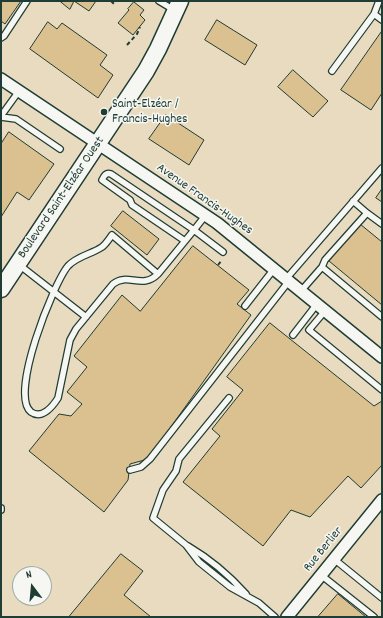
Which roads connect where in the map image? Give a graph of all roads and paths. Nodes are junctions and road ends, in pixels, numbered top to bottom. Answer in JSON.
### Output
{"nodes":[{"id":1,"x":27,"y":1,"type":"edge"},
{"id":2,"x":112,"y":1,"type":"edge"},
{"id":3,"x":159,"y":1,"type":"edge"},
{"id":4,"x":379,"y":1,"type":"edge"},
{"id":5,"x":115,"y":5,"type":"dead end"},
{"id":6,"x":178,"y":6,"type":"edge"},
{"id":7,"x":374,"y":14,"type":"junction"},
{"id":8,"x":382,"y":20,"type":"edge"},
{"id":9,"x":140,"y":27,"type":"dead end"},
{"id":10,"x":1,"y":38,"type":"edge"},
{"id":11,"x":127,"y":45,"type":"dead end"},
{"id":12,"x":332,"y":71,"type":"dead end"},
{"id":13,"x":1,"y":79,"type":"edge"},
{"id":14,"x":18,"y":91,"type":"junction"},
{"id":15,"x":1,"y":117,"type":"edge"},
{"id":16,"x":98,"y":144,"type":"junction"},
{"id":17,"x":60,"y":149,"type":"dead end"},
{"id":18,"x":382,"y":168,"type":"edge"},
{"id":19,"x":353,"y":201,"type":"junction"},
{"id":20,"x":367,"y":213,"type":"junction"},
{"id":21,"x":205,"y":216,"type":"junction"},
{"id":22,"x":382,"y":224,"type":"edge"},
{"id":23,"x":194,"y":230,"type":"junction"},
{"id":24,"x":185,"y":241,"type":"junction"},
{"id":25,"x":223,"y":252,"type":"dead end"},
{"id":26,"x":18,"y":264,"type":"junction"},
{"id":27,"x":322,"y":267,"type":"junction"},
{"id":28,"x":274,"y":269,"type":"junction"},
{"id":29,"x":158,"y":274,"type":"junction"},
{"id":30,"x":288,"y":280,"type":"junction"},
{"id":31,"x":1,"y":289,"type":"edge"},
{"id":32,"x":54,"y":291,"type":"junction"},
{"id":33,"x":301,"y":291,"type":"junction"},
{"id":34,"x":245,"y":306,"type":"dead end"},
{"id":35,"x":321,"y":308,"type":"junction"},
{"id":36,"x":308,"y":315,"type":"junction"},
{"id":37,"x":86,"y":316,"type":"junction"},
{"id":38,"x":382,"y":317,"type":"edge"},
{"id":39,"x":316,"y":322,"type":"junction"},
{"id":40,"x":293,"y":335,"type":"dead end"},
{"id":41,"x":382,"y":357,"type":"edge"},
{"id":42,"x":382,"y":390,"type":"edge"},
{"id":43,"x":229,"y":398,"type":"dead end"},
{"id":44,"x":130,"y":470,"type":"dead end"},
{"id":45,"x":382,"y":500,"type":"edge"},
{"id":46,"x":334,"y":559,"type":"junction"},
{"id":47,"x":321,"y":575,"type":"junction"},
{"id":48,"x":382,"y":598,"type":"edge"},
{"id":49,"x":275,"y":617,"type":"edge"},
{"id":50,"x":287,"y":617,"type":"edge"},
{"id":51,"x":374,"y":617,"type":"edge"}],
"edges":[{"from":1,"to":10,"type":"lane"},
{"from":2,"to":5,"type":"path"},
{"from":3,"to":6,"type":"lane"},
{"from":4,"to":7,"type":"lane"},
{"from":6,"to":16,"type":"street","name":"Boulevard Saint-Elzéar Ouest"},
{"from":7,"to":8,"type":"lane"},
{"from":7,"to":12,"type":"lane"},
{"from":9,"to":11,"type":"path"},
{"from":13,"to":14,"type":"street","name":"Avenue Francis-Hughes"},
{"from":14,"to":15,"type":"lane"},
{"from":14,"to":16,"type":"street","name":"Avenue Francis-Hughes"},
{"from":15,"to":17,"type":"lane"},
{"from":16,"to":21,"type":"street","name":"Avenue Francis-Hughes"},
{"from":16,"to":26,"type":"street","name":"Boulevard Saint-Elzéar Ouest"},
{"from":18,"to":19,"type":"lane"},
{"from":19,"to":20,"type":"lane"},
{"from":19,"to":30,"type":"lane"},
{"from":20,"to":22,"type":"lane"},
{"from":20,"to":27,"type":"lane"},
{"from":21,"to":23,"type":"lane"},
{"from":21,"to":28,"type":"street","name":"Avenue Francis-Hughes"},
{"from":23,"to":24,"type":"lane"},
{"from":23,"to":24,"type":"lane"},
{"from":23,"to":25,"type":"lane"},
{"from":24,"to":29,"type":"lane"},
{"from":26,"to":31,"type":"street","name":"Boulevard Saint-Elzéar Ouest"},
{"from":26,"to":32,"type":"lane"},
{"from":27,"to":33,"type":"lane"},
{"from":27,"to":38,"type":"lane"},
{"from":28,"to":30,"type":"street","name":"Avenue Francis-Hughes"},
{"from":28,"to":34,"type":"lane"},
{"from":29,"to":32,"type":"lane"},
{"from":29,"to":37,"type":"lane"},
{"from":30,"to":33,"type":"street","name":"Avenue Francis-Hughes"},
{"from":30,"to":44,"type":"lane"},
{"from":32,"to":37,"type":"lane"},
{"from":32,"to":37,"type":"lane"},
{"from":33,"to":35,"type":"street","name":"Avenue Francis-Hughes"},
{"from":35,"to":36,"type":"lane"},
{"from":35,"to":39,"type":"lane"},
{"from":35,"to":41,"type":"street","name":"Avenue Francis-Hughes"},
{"from":36,"to":39,"type":"lane"},
{"from":36,"to":40,"type":"lane"},
{"from":39,"to":42,"type":"lane"},
{"from":43,"to":49,"type":"lane"},
{"from":45,"to":46,"type":"street","name":"Rue Berlier"},
{"from":46,"to":47,"type":"street","name":"Rue Berlier"},
{"from":46,"to":48,"type":"lane"},
{"from":47,"to":50,"type":"street","name":"Rue Berlier"},
{"from":47,"to":51,"type":"lane"}]}
